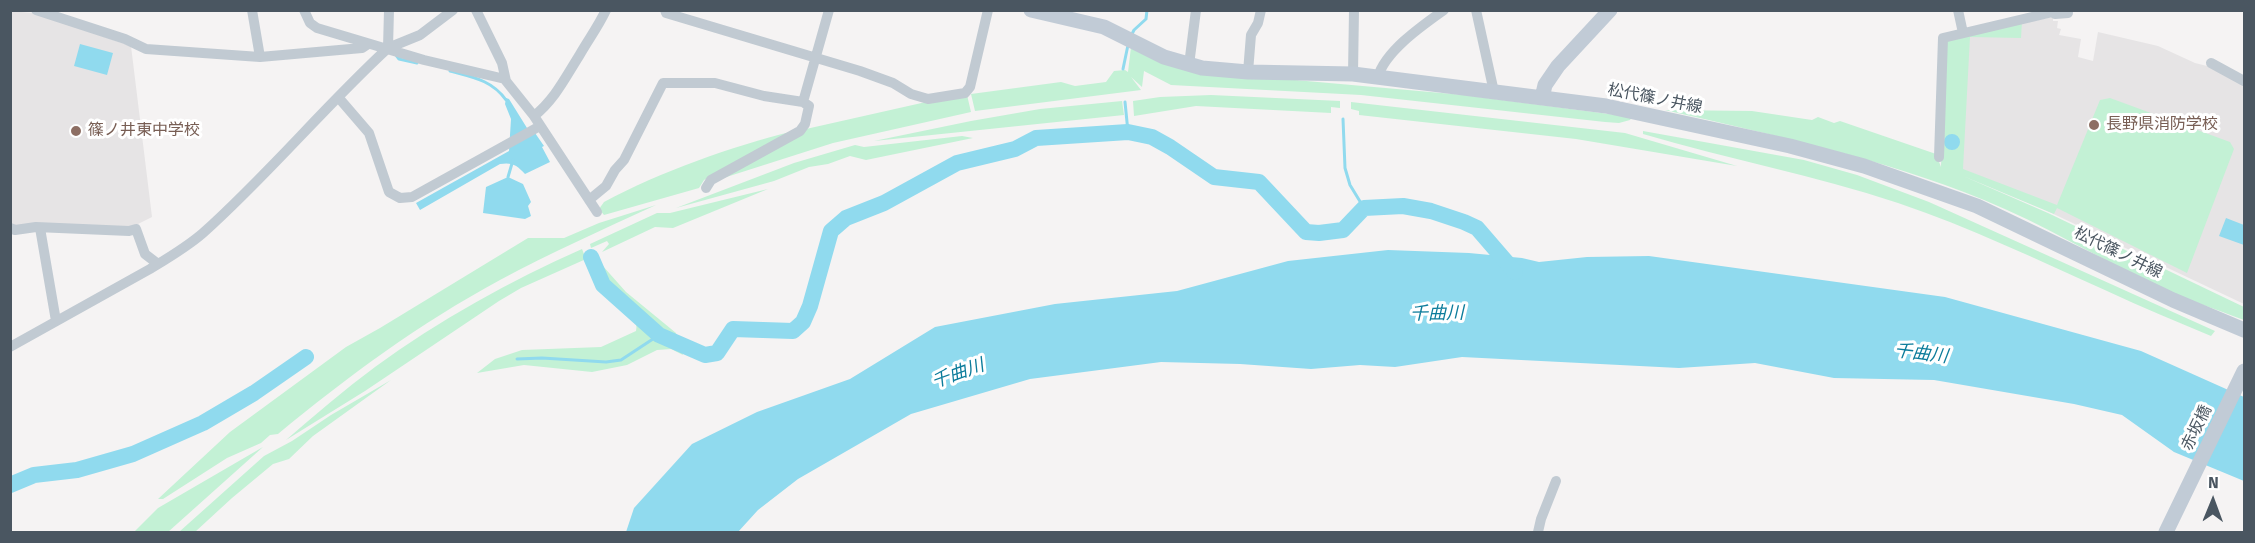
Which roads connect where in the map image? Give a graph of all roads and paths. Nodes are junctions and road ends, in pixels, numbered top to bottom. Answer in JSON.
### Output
{"nodes":[{"id":1,"x":36,"y":10,"type":"edge"},
{"id":2,"x":252,"y":10,"type":"edge"},
{"id":3,"x":304,"y":10,"type":"edge"},
{"id":4,"x":389,"y":10,"type":"edge"},
{"id":5,"x":453,"y":10,"type":"edge"},
{"id":6,"x":476,"y":10,"type":"edge"},
{"id":7,"x":606,"y":10,"type":"edge"},
{"id":8,"x":665,"y":10,"type":"edge"},
{"id":9,"x":829,"y":10,"type":"edge"},
{"id":10,"x":988,"y":10,"type":"edge"},
{"id":11,"x":1031,"y":10,"type":"edge"},
{"id":12,"x":1196,"y":10,"type":"edge"},
{"id":13,"x":1262,"y":10,"type":"edge"},
{"id":14,"x":1354,"y":10,"type":"edge"},
{"id":15,"x":1444,"y":10,"type":"edge"},
{"id":16,"x":1476,"y":10,"type":"edge"},
{"id":17,"x":1610,"y":10,"type":"edge"},
{"id":18,"x":1958,"y":10,"type":"edge"},
{"id":19,"x":2052,"y":11,"type":"edge"},
{"id":20,"x":2068,"y":13,"type":"dead end"},
{"id":21,"x":1963,"y":33,"type":"junction"},
{"id":22,"x":368,"y":44,"type":"junction"},
{"id":23,"x":388,"y":48,"type":"junction"},
{"id":24,"x":260,"y":57,"type":"junction"},
{"id":25,"x":817,"y":57,"type":"junction"},
{"id":26,"x":2211,"y":63,"type":"dead end"},
{"id":27,"x":1189,"y":65,"type":"junction"},
{"id":28,"x":1248,"y":72,"type":"junction"},
{"id":29,"x":1353,"y":74,"type":"junction"},
{"id":30,"x":1378,"y":77,"type":"junction"},
{"id":31,"x":505,"y":79,"type":"junction"},
{"id":32,"x":2244,"y":81,"type":"edge"},
{"id":33,"x":1494,"y":92,"type":"junction"},
{"id":34,"x":339,"y":98,"type":"junction"},
{"id":35,"x":1542,"y":98,"type":"junction"},
{"id":36,"x":803,"y":102,"type":"junction"},
{"id":37,"x":536,"y":124,"type":"junction"},
{"id":38,"x":1939,"y":157,"type":"dead end"},
{"id":39,"x":706,"y":188,"type":"dead end"},
{"id":40,"x":588,"y":200,"type":"junction"},
{"id":41,"x":597,"y":212,"type":"dead end"},
{"id":42,"x":10,"y":228,"type":"edge"},
{"id":43,"x":40,"y":228,"type":"junction"},
{"id":44,"x":158,"y":264,"type":"junction"},
{"id":45,"x":56,"y":321,"type":"junction"},
{"id":46,"x":2244,"y":330,"type":"edge"},
{"id":47,"x":10,"y":347,"type":"edge"},
{"id":48,"x":2244,"y":371,"type":"edge"},
{"id":49,"x":1556,"y":481,"type":"dead end"},
{"id":50,"x":1538,"y":532,"type":"edge"},
{"id":51,"x":2166,"y":532,"type":"edge"}],
"edges":[{"from":1,"to":24,"type":"street"},
{"from":2,"to":24,"type":"street"},
{"from":3,"to":22,"type":"street"},
{"from":4,"to":23,"type":"street"},
{"from":5,"to":23,"type":"street"},
{"from":6,"to":31,"type":"street"},
{"from":7,"to":37,"type":"street"},
{"from":8,"to":25,"type":"street"},
{"from":9,"to":25,"type":"street"},
{"from":10,"to":25,"type":"street"},
{"from":11,"to":27,"type":"main road","name":"松代篠ノ井線"},
{"from":12,"to":27,"type":"street"},
{"from":13,"to":28,"type":"street"},
{"from":14,"to":29,"type":"street"},
{"from":15,"to":30,"type":"street"},
{"from":16,"to":33,"type":"street"},
{"from":17,"to":35,"type":"main road"},
{"from":18,"to":21,"type":"street"},
{"from":19,"to":20,"type":"street"},
{"from":19,"to":21,"type":"street"},
{"from":21,"to":38,"type":"street"},
{"from":22,"to":23,"type":"street"},
{"from":22,"to":24,"type":"street"},
{"from":23,"to":31,"type":"street"},
{"from":23,"to":34,"type":"street"},
{"from":25,"to":36,"type":"street"},
{"from":26,"to":32,"type":"street"},
{"from":27,"to":28,"type":"main road","name":"松代篠ノ井線"},
{"from":28,"to":29,"type":"main road","name":"松代篠ノ井線"},
{"from":29,"to":30,"type":"main road","name":"松代篠ノ井線"},
{"from":30,"to":33,"type":"main road","name":"松代篠ノ井線"},
{"from":31,"to":37,"type":"street"},
{"from":33,"to":35,"type":"main road","name":"松代篠ノ井線"},
{"from":34,"to":37,"type":"street"},
{"from":34,"to":44,"type":"street"},
{"from":35,"to":46,"type":"main road","name":"松代篠ノ井線"},
{"from":36,"to":39,"type":"street"},
{"from":36,"to":40,"type":"street"},
{"from":37,"to":40,"type":"street"},
{"from":40,"to":41,"type":"street"},
{"from":42,"to":43,"type":"street"},
{"from":43,"to":44,"type":"street"},
{"from":43,"to":45,"type":"street"},
{"from":44,"to":45,"type":"street"},
{"from":45,"to":47,"type":"street"},
{"from":48,"to":51,"type":"main road","name":"赤坂橋"},
{"from":49,"to":50,"type":"street"}]}
